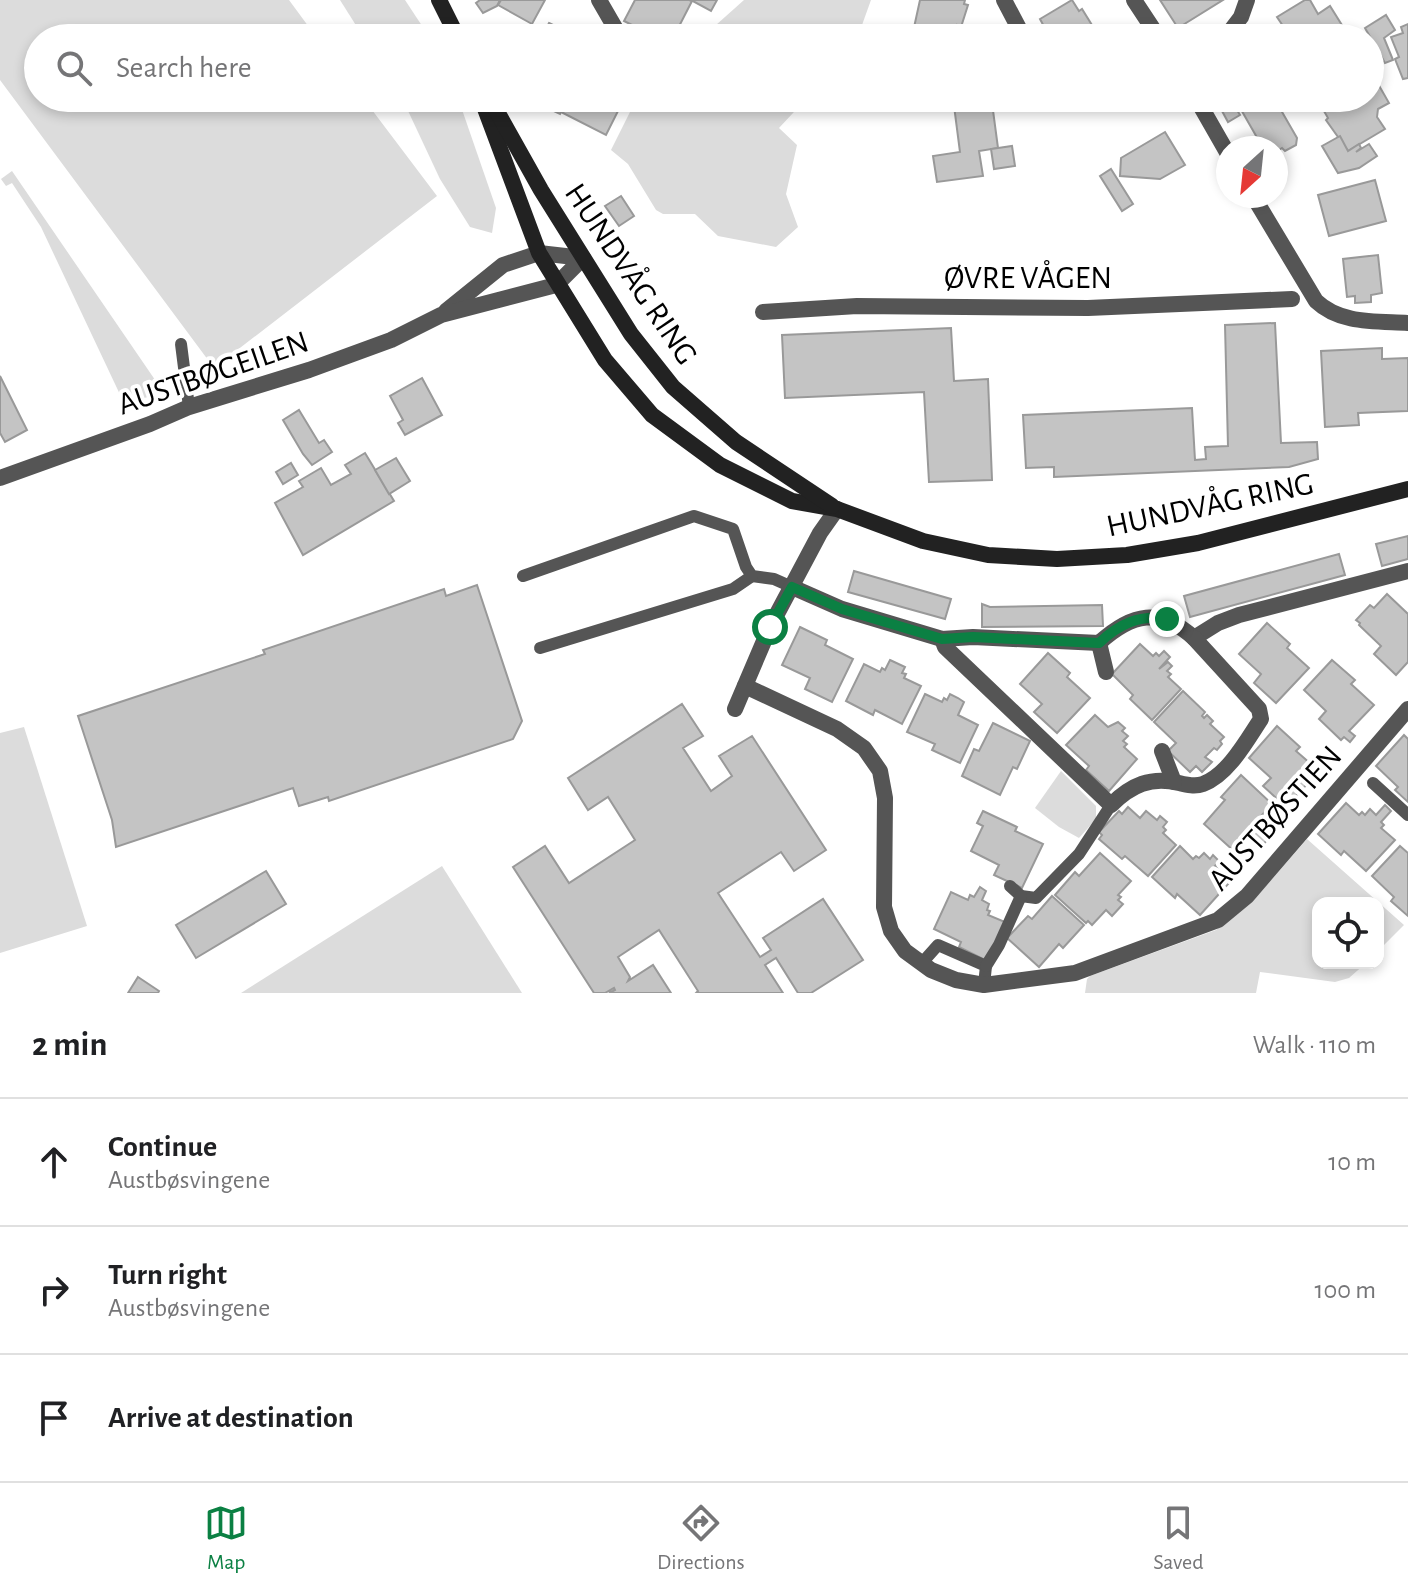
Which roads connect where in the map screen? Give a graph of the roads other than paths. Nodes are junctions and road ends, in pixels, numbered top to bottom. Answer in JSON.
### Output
{"nodes":[{"id":1,"x":438,"y":0,"type":"edge"},
{"id":2,"x":599,"y":0,"type":"edge"},
{"id":3,"x":1004,"y":0,"type":"edge"},
{"id":4,"x":1134,"y":0,"type":"edge"},
{"id":5,"x":1247,"y":0,"type":"edge"},
{"id":6,"x":449,"y":24,"type":"edge"},
{"id":7,"x":613,"y":24,"type":"edge"},
{"id":8,"x":1017,"y":24,"type":"edge"},
{"id":9,"x":1150,"y":24,"type":"edge"},
{"id":10,"x":1236,"y":24,"type":"edge"},
{"id":11,"x":486,"y":112,"type":"edge"},
{"id":12,"x":498,"y":112,"type":"edge"},
{"id":13,"x":1204,"y":112,"type":"edge"},
{"id":14,"x":1218,"y":136,"type":"edge"},
{"id":15,"x":1260,"y":208,"type":"edge"},
{"id":16,"x":539,"y":253,"type":"junction"},
{"id":17,"x":583,"y":258,"type":"junction"},
{"id":18,"x":556,"y":285,"type":"junction"},
{"id":19,"x":1292,"y":299,"type":"dead end"},
{"id":20,"x":763,"y":312,"type":"dead end"},
{"id":21,"x":441,"y":315,"type":"junction"},
{"id":22,"x":1408,"y":323,"type":"edge"},
{"id":23,"x":181,"y":344,"type":"dead end"},
{"id":24,"x":189,"y":407,"type":"junction"},
{"id":25,"x":0,"y":478,"type":"edge"},
{"id":26,"x":1408,"y":489,"type":"edge"},
{"id":27,"x":837,"y":509,"type":"junction"},
{"id":28,"x":1408,"y":571,"type":"edge"},
{"id":29,"x":523,"y":576,"type":"dead end"},
{"id":30,"x":752,"y":576,"type":"junction"},
{"id":31,"x":792,"y":587,"type":"junction"},
{"id":32,"x":1194,"y":638,"type":"junction"},
{"id":33,"x":942,"y":639,"type":"junction"},
{"id":34,"x":1099,"y":643,"type":"junction"},
{"id":35,"x":540,"y":648,"type":"dead end"},
{"id":36,"x":1106,"y":672,"type":"dead end"},
{"id":37,"x":745,"y":686,"type":"junction"},
{"id":38,"x":735,"y":709,"type":"dead end"},
{"id":39,"x":1408,"y":709,"type":"edge"},
{"id":40,"x":1162,"y":751,"type":"dead end"},
{"id":41,"x":1174,"y":782,"type":"junction"},
{"id":42,"x":1373,"y":783,"type":"dead end"},
{"id":43,"x":1111,"y":805,"type":"junction"},
{"id":44,"x":1408,"y":815,"type":"edge"},
{"id":45,"x":1010,"y":886,"type":"dead end"},
{"id":46,"x":1021,"y":896,"type":"junction"},
{"id":47,"x":921,"y":964,"type":"junction"},
{"id":48,"x":986,"y":966,"type":"junction"},
{"id":49,"x":984,"y":985,"type":"junction"}],
"edges":[{"from":1,"to":6,"type":"main road"},
{"from":2,"to":7,"type":"street"},
{"from":3,"to":8,"type":"street"},
{"from":4,"to":9,"type":"street"},
{"from":5,"to":10,"type":"street"},
{"from":11,"to":16,"type":"main road","name":"HUNDVÅG RING"},
{"from":12,"to":17,"type":"main road","name":"HUNDVÅG RING"},
{"from":13,"to":14,"type":"street"},
{"from":15,"to":22,"type":"street"},
{"from":16,"to":17,"type":"street","name":"AUSTBØGEILEN"},
{"from":16,"to":18,"type":"main road","name":"HUNDVÅG RING"},
{"from":16,"to":21,"type":"street","name":"AUSTBØGEILEN"},
{"from":17,"to":18,"type":"street"},
{"from":17,"to":27,"type":"main road","name":"HUNDVÅG RING"},
{"from":18,"to":21,"type":"street","name":"AUSTBØGEILEN"},
{"from":18,"to":27,"type":"main road","name":"HUNDVÅG RING"},
{"from":19,"to":20,"type":"street","name":"ØVRE VÅGEN"},
{"from":21,"to":24,"type":"street","name":"AUSTBØGEILEN"},
{"from":23,"to":24,"type":"lane"},
{"from":24,"to":25,"type":"street","name":"AUSTBØGEILEN"},
{"from":26,"to":27,"type":"main road","name":"HUNDVÅG RING"},
{"from":27,"to":31,"type":"street"},
{"from":28,"to":32,"type":"street"},
{"from":29,"to":30,"type":"lane"},
{"from":30,"to":31,"type":"lane"},
{"from":30,"to":35,"type":"lane"},
{"from":31,"to":33,"type":"street"},
{"from":31,"to":37,"type":"street"},
{"from":32,"to":34,"type":"street"},
{"from":32,"to":41,"type":"street"},
{"from":33,"to":34,"type":"street"},
{"from":33,"to":43,"type":"street"},
{"from":34,"to":36,"type":"street"},
{"from":37,"to":38,"type":"street"},
{"from":37,"to":47,"type":"street","name":"AUSTBØSTIEN"},
{"from":39,"to":49,"type":"street","name":"AUSTBØSTIEN"},
{"from":40,"to":41,"type":"street"},
{"from":41,"to":43,"type":"street"},
{"from":42,"to":44,"type":"lane"},
{"from":43,"to":46,"type":"lane"},
{"from":45,"to":46,"type":"lane"},
{"from":46,"to":48,"type":"lane"},
{"from":47,"to":48,"type":"lane"},
{"from":47,"to":49,"type":"street","name":"AUSTBØSTIEN"},
{"from":48,"to":49,"type":"lane"}]}
